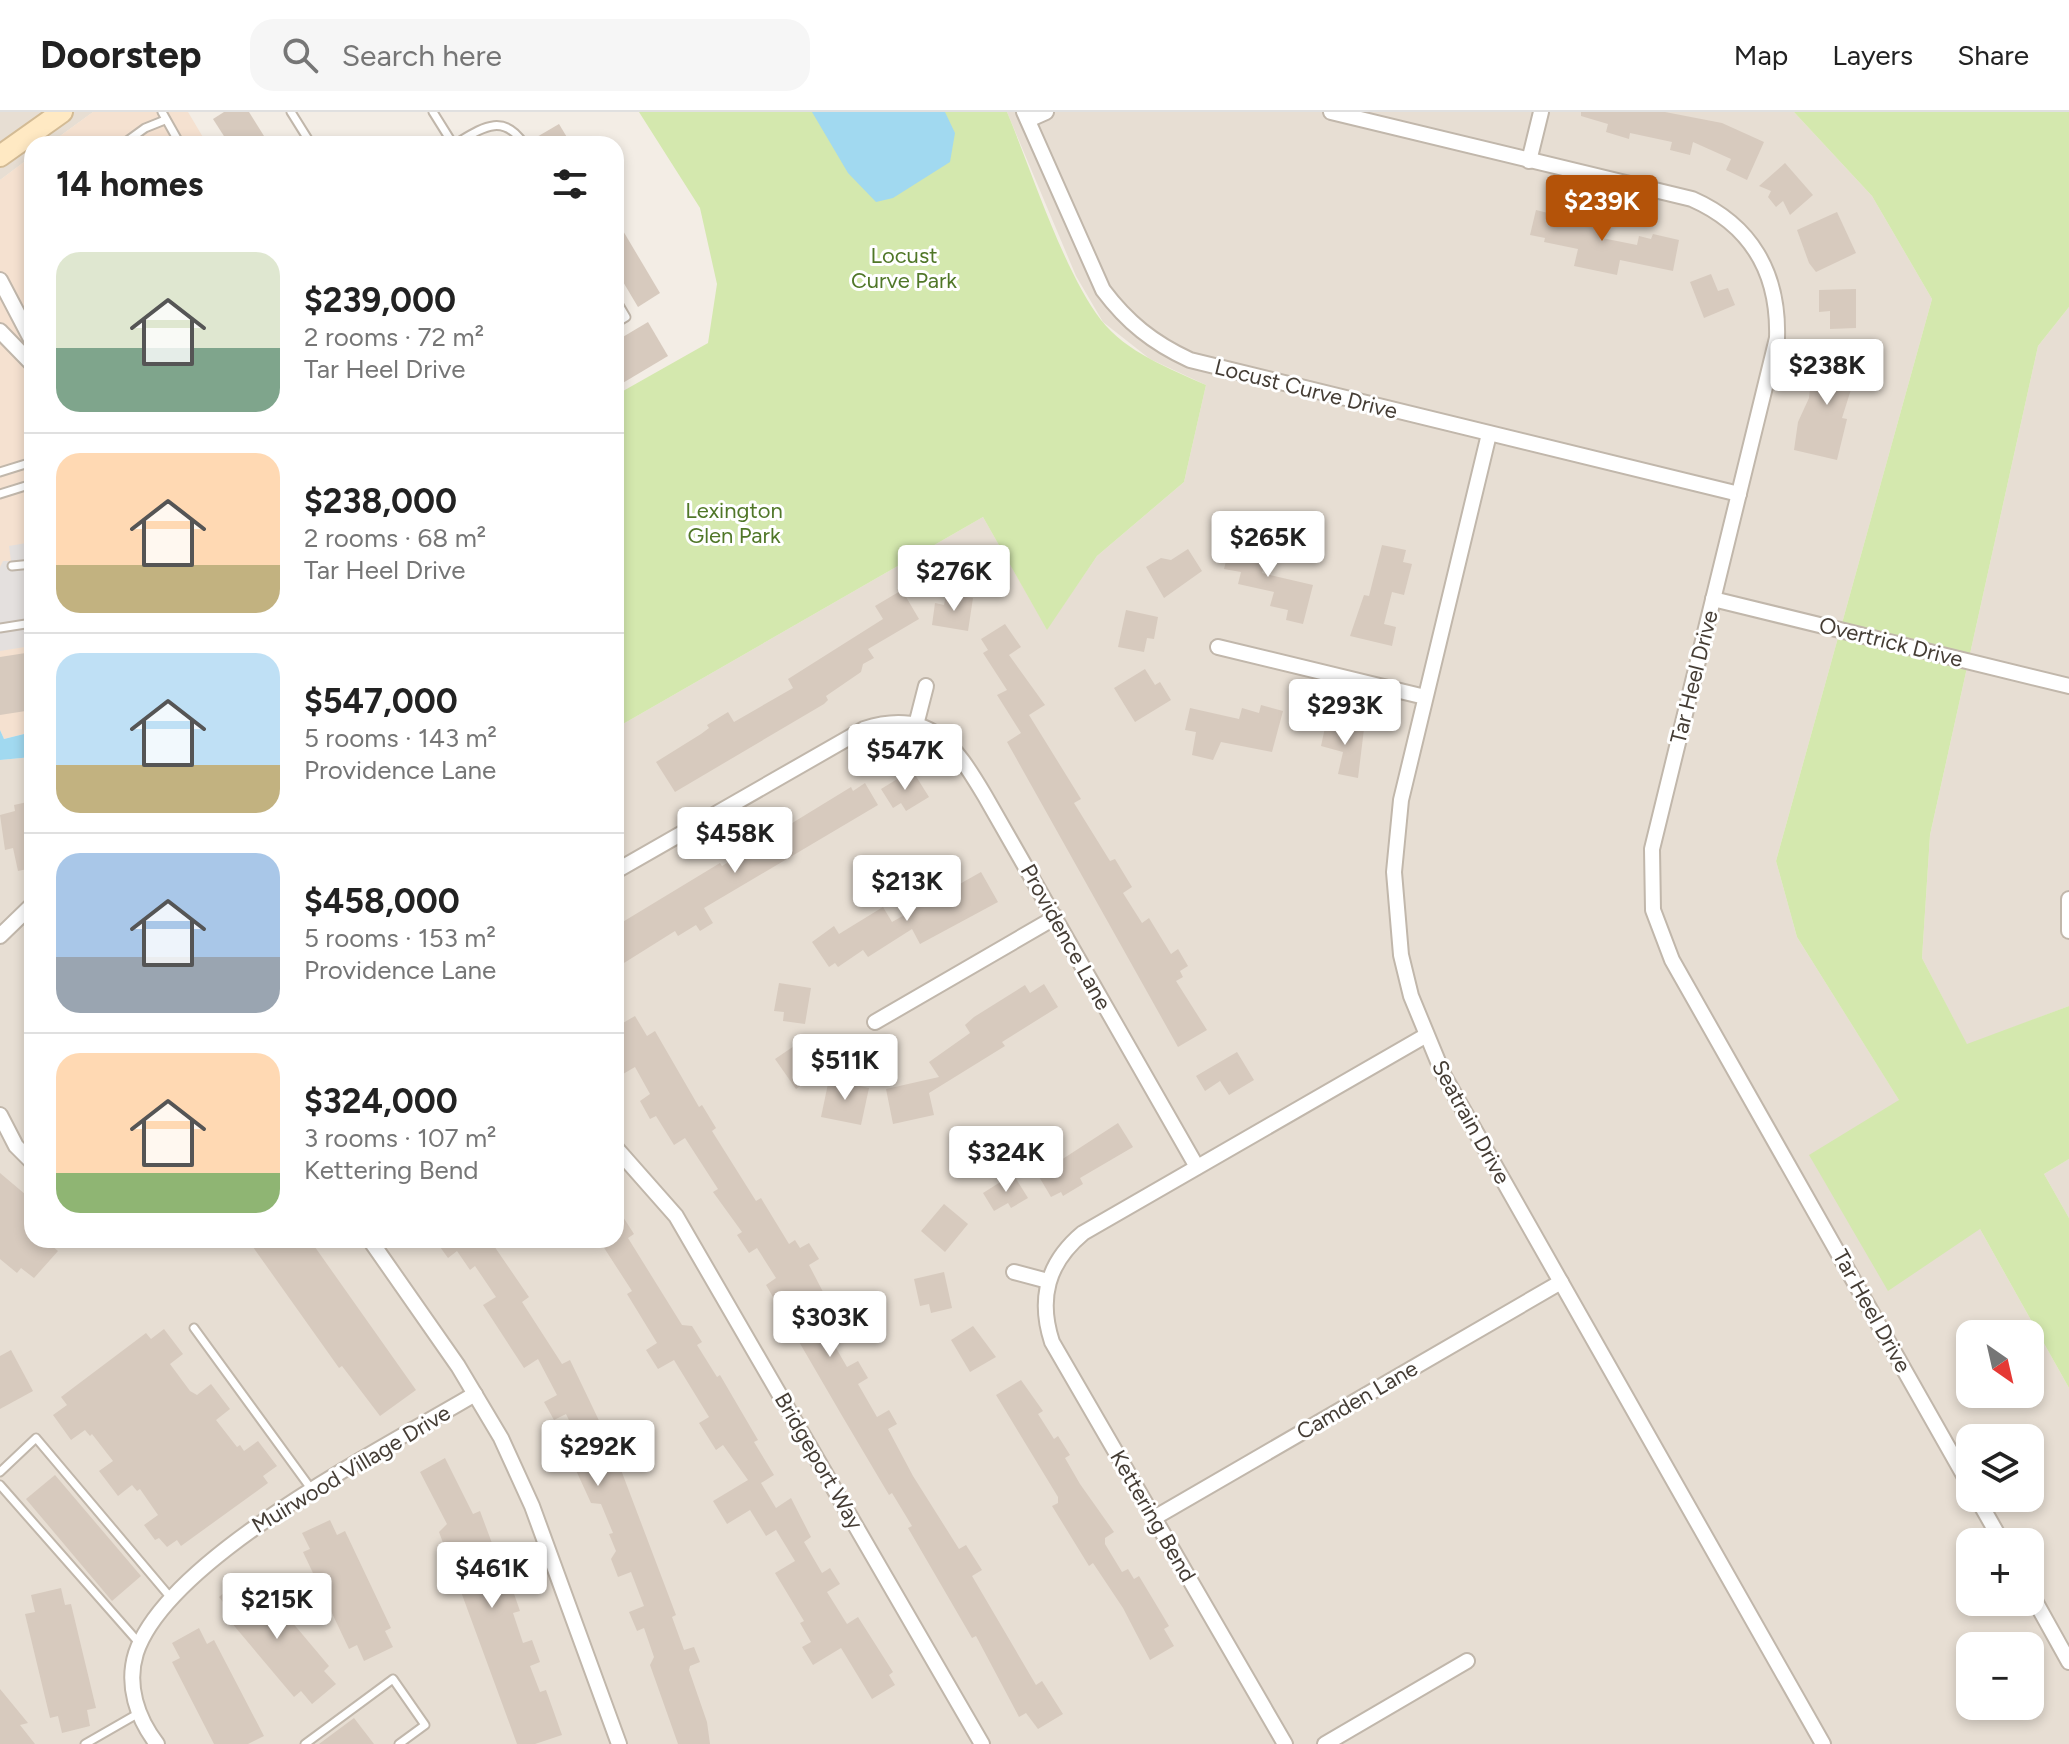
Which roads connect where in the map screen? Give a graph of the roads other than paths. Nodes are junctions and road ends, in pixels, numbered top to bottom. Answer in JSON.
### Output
{"nodes":[{"id":1,"x":62,"y":112,"type":"edge"},
{"id":2,"x":154,"y":112,"type":"edge"},
{"id":3,"x":291,"y":112,"type":"edge"},
{"id":4,"x":433,"y":112,"type":"edge"},
{"id":5,"x":1046,"y":112,"type":"edge"},
{"id":6,"x":1331,"y":112,"type":"edge"},
{"id":7,"x":1541,"y":112,"type":"edge"},
{"id":8,"x":164,"y":116,"type":"edge"},
{"id":9,"x":1026,"y":116,"type":"edge"},
{"id":10,"x":28,"y":136,"type":"edge"},
{"id":11,"x":134,"y":136,"type":"edge"},
{"id":12,"x":175,"y":136,"type":"edge"},
{"id":13,"x":306,"y":136,"type":"edge"},
{"id":14,"x":449,"y":136,"type":"edge"},
{"id":15,"x":468,"y":136,"type":"edge"},
{"id":16,"x":518,"y":136,"type":"edge"},
{"id":17,"x":24,"y":139,"type":"edge"},
{"id":18,"x":0,"y":156,"type":"edge"},
{"id":19,"x":1529,"y":161,"type":"junction"},
{"id":20,"x":0,"y":280,"type":"edge"},
{"id":21,"x":24,"y":325,"type":"edge"},
{"id":22,"x":0,"y":331,"type":"edge"},
{"id":23,"x":24,"y":345,"type":"edge"},
{"id":24,"x":17,"y":349,"type":"junction"},
{"id":25,"x":24,"y":356,"type":"edge"},
{"id":26,"x":1489,"y":434,"type":"junction"},
{"id":27,"x":24,"y":464,"type":"edge"},
{"id":28,"x":0,"y":472,"type":"edge"},
{"id":29,"x":24,"y":486,"type":"edge"},
{"id":30,"x":0,"y":494,"type":"edge"},
{"id":31,"x":1739,"y":494,"type":"junction"},
{"id":32,"x":24,"y":565,"type":"edge"},
{"id":33,"x":12,"y":566,"type":"dead end"},
{"id":34,"x":1713,"y":599,"type":"junction"},
{"id":35,"x":24,"y":624,"type":"edge"},
{"id":36,"x":0,"y":628,"type":"edge"},
{"id":37,"x":1218,"y":647,"type":"dead end"},
{"id":38,"x":926,"y":686,"type":"dead end"},
{"id":39,"x":2069,"y":686,"type":"edge"},
{"id":40,"x":1425,"y":697,"type":"junction"},
{"id":41,"x":916,"y":725,"type":"junction"},
{"id":42,"x":624,"y":866,"type":"edge"},
{"id":43,"x":2069,"y":899,"type":"edge"},
{"id":44,"x":24,"y":913,"type":"edge"},
{"id":45,"x":1056,"y":917,"type":"junction"},
{"id":46,"x":2069,"y":931,"type":"edge"},
{"id":47,"x":0,"y":936,"type":"edge"},
{"id":48,"x":875,"y":1022,"type":"dead end"},
{"id":49,"x":1425,"y":1036,"type":"junction"},
{"id":50,"x":0,"y":1115,"type":"edge"},
{"id":51,"x":24,"y":1154,"type":"edge"},
{"id":52,"x":624,"y":1157,"type":"edge"},
{"id":53,"x":1197,"y":1167,"type":"junction"},
{"id":54,"x":375,"y":1248,"type":"edge"},
{"id":55,"x":1014,"y":1272,"type":"dead end"},
{"id":56,"x":1048,"y":1281,"type":"junction"},
{"id":57,"x":1561,"y":1282,"type":"junction"},
{"id":58,"x":194,"y":1328,"type":"dead end"},
{"id":59,"x":475,"y":1394,"type":"junction"},
{"id":60,"x":1956,"y":1461,"type":"edge"},
{"id":61,"x":0,"y":1472,"type":"edge"},
{"id":62,"x":0,"y":1485,"type":"edge"},
{"id":63,"x":313,"y":1492,"type":"junction"},
{"id":64,"x":1154,"y":1518,"type":"junction"},
{"id":65,"x":173,"y":1600,"type":"junction"},
{"id":66,"x":2043,"y":1616,"type":"edge"},
{"id":67,"x":140,"y":1644,"type":"junction"},
{"id":68,"x":1467,"y":1661,"type":"dead end"},
{"id":69,"x":2069,"y":1662,"type":"edge"},
{"id":70,"x":139,"y":1713,"type":"junction"},
{"id":71,"x":85,"y":1744,"type":"edge"},
{"id":72,"x":157,"y":1744,"type":"edge"},
{"id":73,"x":305,"y":1744,"type":"edge"},
{"id":74,"x":399,"y":1744,"type":"edge"},
{"id":75,"x":619,"y":1744,"type":"edge"},
{"id":76,"x":982,"y":1744,"type":"edge"},
{"id":77,"x":1285,"y":1744,"type":"edge"},
{"id":78,"x":1325,"y":1744,"type":"edge"},
{"id":79,"x":1823,"y":1744,"type":"edge"}],
"edges":[{"from":1,"to":10,"type":"main road"},
{"from":2,"to":8,"type":"lane"},
{"from":3,"to":13,"type":"lane"},
{"from":4,"to":14,"type":"lane"},
{"from":5,"to":9,"type":"street"},
{"from":6,"to":19,"type":"street","name":"Tar Heel Drive"},
{"from":7,"to":19,"type":"street"},
{"from":8,"to":11,"type":"lane"},
{"from":8,"to":12,"type":"lane"},
{"from":9,"to":26,"type":"street","name":"Locust Curve Drive"},
{"from":15,"to":16,"type":"lane"},
{"from":17,"to":18,"type":"main road"},
{"from":19,"to":31,"type":"street","name":"Tar Heel Drive"},
{"from":20,"to":21,"type":"street"},
{"from":22,"to":24,"type":"street"},
{"from":23,"to":24,"type":"lane"},
{"from":24,"to":25,"type":"street"},
{"from":26,"to":31,"type":"street","name":"Locust Curve Drive"},
{"from":26,"to":40,"type":"street","name":"Seatrain Drive"},
{"from":27,"to":28,"type":"lane"},
{"from":29,"to":30,"type":"lane"},
{"from":31,"to":34,"type":"street","name":"Tar Heel Drive"},
{"from":32,"to":33,"type":"lane"},
{"from":34,"to":39,"type":"street","name":"Overtrick Drive"},
{"from":34,"to":60,"type":"street","name":"Tar Heel Drive"},
{"from":35,"to":36,"type":"lane"},
{"from":37,"to":40,"type":"street"},
{"from":38,"to":41,"type":"street"},
{"from":40,"to":49,"type":"street","name":"Seatrain Drive"},
{"from":41,"to":42,"type":"street"},
{"from":41,"to":45,"type":"street","name":"Providence Lane"},
{"from":43,"to":46,"type":"street"},
{"from":44,"to":47,"type":"street"},
{"from":45,"to":48,"type":"street"},
{"from":45,"to":53,"type":"street","name":"Providence Lane"},
{"from":49,"to":53,"type":"street","name":"Kettering Bend"},
{"from":49,"to":57,"type":"street","name":"Seatrain Drive"},
{"from":50,"to":51,"type":"street"},
{"from":52,"to":76,"type":"street","name":"Bridgeport Way"},
{"from":53,"to":56,"type":"street","name":"Kettering Bend"},
{"from":54,"to":59,"type":"street"},
{"from":55,"to":56,"type":"street"},
{"from":56,"to":64,"type":"street","name":"Kettering Bend"},
{"from":57,"to":64,"type":"street","name":"Camden Lane"},
{"from":57,"to":79,"type":"street","name":"Seatrain Drive"},
{"from":58,"to":63,"type":"lane"},
{"from":59,"to":63,"type":"street","name":"Muirwood Village Drive"},
{"from":59,"to":75,"type":"street"},
{"from":61,"to":65,"type":"lane"},
{"from":62,"to":67,"type":"lane"},
{"from":63,"to":65,"type":"street","name":"Muirwood Village Drive"},
{"from":64,"to":77,"type":"street","name":"Kettering Bend"},
{"from":65,"to":67,"type":"street","name":"Muirwood Village Drive"},
{"from":66,"to":69,"type":"street"},
{"from":67,"to":70,"type":"street","name":"Muirwood Village Drive"},
{"from":68,"to":78,"type":"street"},
{"from":70,"to":71,"type":"lane"},
{"from":70,"to":72,"type":"street","name":"Muirwood Village Drive"},
{"from":73,"to":74,"type":"lane"}]}
